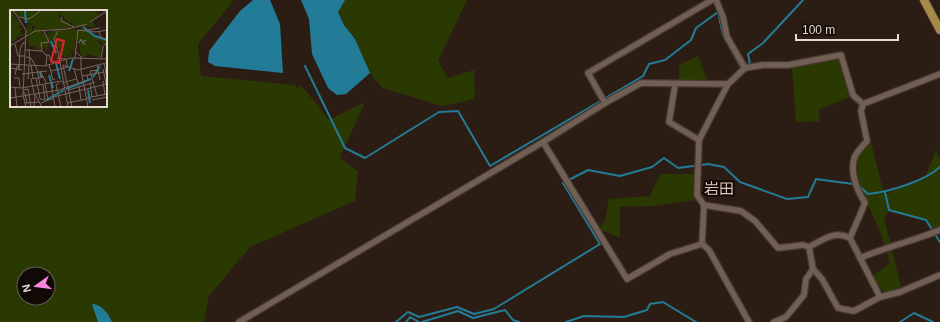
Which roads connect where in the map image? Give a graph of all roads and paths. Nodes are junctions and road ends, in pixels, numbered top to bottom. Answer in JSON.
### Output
{"nodes":[{"id":1,"x":712,"y":0,"type":"edge"},
{"id":2,"x":716,"y":0,"type":"edge"},
{"id":3,"x":924,"y":0,"type":"edge"},
{"id":4,"x":940,"y":30,"type":"edge"},
{"id":5,"x":744,"y":66,"type":"junction"},
{"id":6,"x":940,"y":74,"type":"edge"},
{"id":7,"x":728,"y":84,"type":"junction"},
{"id":8,"x":675,"y":85,"type":"junction"},
{"id":9,"x":605,"y":103,"type":"junction"},
{"id":10,"x":862,"y":104,"type":"junction"},
{"id":11,"x":699,"y":140,"type":"junction"},
{"id":12,"x":543,"y":142,"type":"junction"},
{"id":13,"x":704,"y":205,"type":"junction"},
{"id":14,"x":935,"y":232,"type":"edge"},
{"id":15,"x":850,"y":238,"type":"junction"},
{"id":16,"x":702,"y":244,"type":"junction"},
{"id":17,"x":809,"y":247,"type":"junction"},
{"id":18,"x":860,"y":258,"type":"junction"},
{"id":19,"x":813,"y":269,"type":"junction"},
{"id":20,"x":940,"y":274,"type":"edge"},
{"id":21,"x":880,"y":297,"type":"junction"},
{"id":22,"x":239,"y":322,"type":"edge"},
{"id":23,"x":749,"y":322,"type":"edge"},
{"id":24,"x":774,"y":322,"type":"edge"}],
"edges":[{"from":1,"to":9,"type":"street"},
{"from":2,"to":5,"type":"street"},
{"from":3,"to":4,"type":"main road"},
{"from":5,"to":7,"type":"street"},
{"from":5,"to":10,"type":"street"},
{"from":6,"to":10,"type":"street"},
{"from":7,"to":8,"type":"street"},
{"from":7,"to":11,"type":"street"},
{"from":8,"to":9,"type":"street"},
{"from":8,"to":11,"type":"street"},
{"from":9,"to":12,"type":"street"},
{"from":10,"to":15,"type":"street"},
{"from":11,"to":13,"type":"street"},
{"from":12,"to":16,"type":"street"},
{"from":12,"to":22,"type":"street"},
{"from":13,"to":16,"type":"street"},
{"from":13,"to":17,"type":"street"},
{"from":14,"to":18,"type":"street"},
{"from":15,"to":17,"type":"street"},
{"from":15,"to":18,"type":"street"},
{"from":16,"to":23,"type":"street"},
{"from":17,"to":19,"type":"street"},
{"from":18,"to":21,"type":"street"},
{"from":19,"to":21,"type":"street"},
{"from":19,"to":24,"type":"street"},
{"from":20,"to":21,"type":"street"}]}
